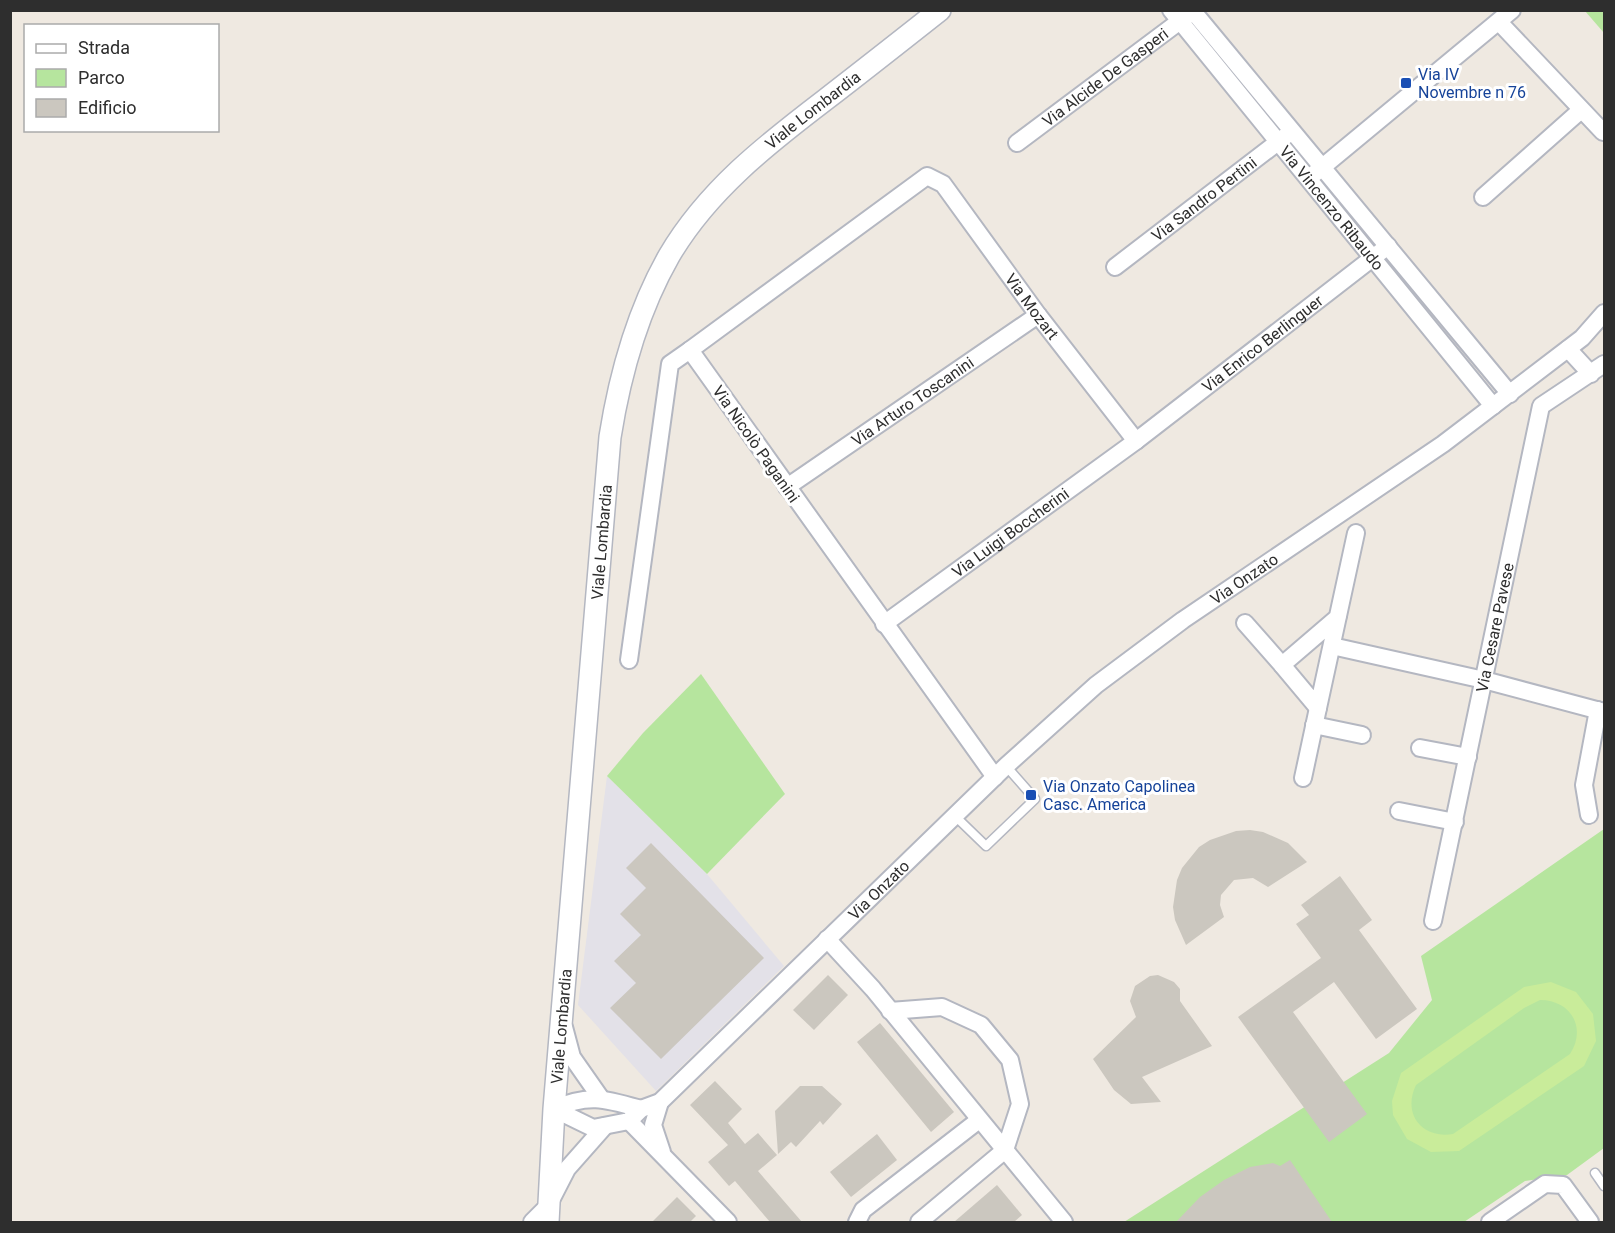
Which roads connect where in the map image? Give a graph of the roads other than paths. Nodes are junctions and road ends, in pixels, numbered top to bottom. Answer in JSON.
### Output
{"nodes":[{"id":1,"x":940,"y":10,"type":"edge"},
{"id":2,"x":1512,"y":10,"type":"edge"},
{"id":3,"x":1186,"y":13,"type":"edge"},
{"id":4,"x":1499,"y":22,"type":"junction"},
{"id":5,"x":1581,"y":110,"type":"junction"},
{"id":6,"x":1603,"y":132,"type":"dead end"},
{"id":7,"x":1286,"y":136,"type":"junction"},
{"id":8,"x":1017,"y":143,"type":"dead end"},
{"id":9,"x":1322,"y":167,"type":"junction"},
{"id":10,"x":1308,"y":178,"type":"junction"},
{"id":11,"x":1483,"y":197,"type":"dead end"},
{"id":12,"x":1388,"y":246,"type":"junction"},
{"id":13,"x":1372,"y":257,"type":"junction"},
{"id":14,"x":1115,"y":267,"type":"dead end"},
{"id":15,"x":1605,"y":313,"type":"edge"},
{"id":16,"x":1038,"y":315,"type":"junction"},
{"id":17,"x":1568,"y":349,"type":"junction"},
{"id":18,"x":690,"y":350,"type":"junction"},
{"id":19,"x":1598,"y":369,"type":"edge"},
{"id":20,"x":1510,"y":394,"type":"junction"},
{"id":21,"x":1494,"y":406,"type":"junction"},
{"id":22,"x":1136,"y":441,"type":"junction"},
{"id":23,"x":787,"y":487,"type":"junction"},
{"id":24,"x":1356,"y":533,"type":"dead end"},
{"id":25,"x":1338,"y":617,"type":"junction"},
{"id":26,"x":1245,"y":623,"type":"dead end"},
{"id":27,"x":884,"y":624,"type":"junction"},
{"id":28,"x":1332,"y":646,"type":"junction"},
{"id":29,"x":629,"y":660,"type":"dead end"},
{"id":30,"x":1282,"y":665,"type":"junction"},
{"id":31,"x":1484,"y":680,"type":"junction"},
{"id":32,"x":1318,"y":708,"type":"junction"},
{"id":33,"x":1601,"y":711,"type":"edge"},
{"id":34,"x":1314,"y":725,"type":"junction"},
{"id":35,"x":1362,"y":735,"type":"dead end"},
{"id":36,"x":1420,"y":748,"type":"dead end"},
{"id":37,"x":1468,"y":757,"type":"junction"},
{"id":38,"x":1000,"y":772,"type":"junction"},
{"id":39,"x":1303,"y":778,"type":"dead end"},
{"id":40,"x":1400,"y":811,"type":"dead end"},
{"id":41,"x":1589,"y":815,"type":"dead end"},
{"id":42,"x":955,"y":816,"type":"junction"},
{"id":43,"x":1455,"y":822,"type":"junction"},
{"id":44,"x":1433,"y":921,"type":"dead end"},
{"id":45,"x":827,"y":939,"type":"junction"},
{"id":46,"x":890,"y":1011,"type":"junction"},
{"id":47,"x":562,"y":1021,"type":"junction"},
{"id":48,"x":600,"y":1097,"type":"junction"},
{"id":49,"x":660,"y":1102,"type":"junction"},
{"id":50,"x":641,"y":1108,"type":"junction"},
{"id":51,"x":554,"y":1109,"type":"junction"},
{"id":52,"x":979,"y":1120,"type":"junction"},
{"id":53,"x":629,"y":1121,"type":"junction"},
{"id":54,"x":605,"y":1126,"type":"junction"},
{"id":55,"x":1005,"y":1150,"type":"junction"},
{"id":56,"x":662,"y":1153,"type":"junction"},
{"id":57,"x":1595,"y":1173,"type":"dead end"},
{"id":58,"x":1605,"y":1186,"type":"edge"},
{"id":59,"x":548,"y":1214,"type":"edge"},
{"id":60,"x":532,"y":1222,"type":"edge"},
{"id":61,"x":728,"y":1222,"type":"edge"},
{"id":62,"x":856,"y":1222,"type":"edge"},
{"id":63,"x":919,"y":1222,"type":"edge"},
{"id":64,"x":1064,"y":1222,"type":"edge"},
{"id":65,"x":1490,"y":1222,"type":"edge"},
{"id":66,"x":1590,"y":1222,"type":"edge"}],
"edges":[{"from":1,"to":47,"type":"street","name":"Viale Lombardia"},
{"from":2,"to":4,"type":"street"},
{"from":3,"to":7,"type":"street","name":"Via Vincenzo Ribaudo"},
{"from":3,"to":8,"type":"street","name":"Via Alcide De Gasperi"},
{"from":4,"to":5,"type":"street"},
{"from":4,"to":9,"type":"street"},
{"from":5,"to":6,"type":"street"},
{"from":5,"to":11,"type":"street"},
{"from":7,"to":9,"type":"street","name":"Via Vincenzo Ribaudo"},
{"from":7,"to":10,"type":"street","name":"Via Vincenzo Ribaudo"},
{"from":7,"to":14,"type":"street","name":"Via Sandro Pertini"},
{"from":9,"to":10,"type":"street"},
{"from":9,"to":12,"type":"street","name":"Via Vincenzo Ribaudo"},
{"from":10,"to":13,"type":"street","name":"Via Vincenzo Ribaudo"},
{"from":12,"to":13,"type":"street","name":"Via Enrico Berlinguer"},
{"from":12,"to":20,"type":"street","name":"Via Vincenzo Ribaudo"},
{"from":13,"to":21,"type":"street","name":"Via Vincenzo Ribaudo"},
{"from":13,"to":22,"type":"street","name":"Via Enrico Berlinguer"},
{"from":15,"to":17,"type":"street","name":"Via Onzato"},
{"from":16,"to":18,"type":"street","name":"Via Mozart"},
{"from":16,"to":22,"type":"street","name":"Via Mozart"},
{"from":16,"to":23,"type":"street","name":"Via Arturo Toscanini"},
{"from":17,"to":19,"type":"street"},
{"from":17,"to":20,"type":"street","name":"Via Onzato"},
{"from":18,"to":23,"type":"street","name":"Via Nicolò Paganini"},
{"from":18,"to":29,"type":"street"},
{"from":19,"to":31,"type":"street","name":"Via Cesare Pavese"},
{"from":20,"to":21,"type":"street","name":"Via Onzato"},
{"from":21,"to":38,"type":"street","name":"Via Onzato"},
{"from":22,"to":27,"type":"street","name":"Via Luigi Boccherini"},
{"from":23,"to":27,"type":"street","name":"Via Nicolò Paganini"},
{"from":24,"to":25,"type":"street"},
{"from":25,"to":28,"type":"street"},
{"from":25,"to":30,"type":"street"},
{"from":26,"to":30,"type":"street"},
{"from":27,"to":38,"type":"street","name":"Via Nicolò Paganini"},
{"from":28,"to":31,"type":"street"},
{"from":28,"to":32,"type":"street"},
{"from":30,"to":32,"type":"street"},
{"from":31,"to":33,"type":"street"},
{"from":31,"to":37,"type":"street","name":"Via Cesare Pavese"},
{"from":32,"to":34,"type":"street"},
{"from":33,"to":41,"type":"street"},
{"from":34,"to":35,"type":"street"},
{"from":34,"to":39,"type":"street"},
{"from":36,"to":37,"type":"street"},
{"from":37,"to":43,"type":"street","name":"Via Cesare Pavese"},
{"from":38,"to":42,"type":"street","name":"Via Onzato"},
{"from":38,"to":42,"type":"lane"},
{"from":40,"to":43,"type":"street"},
{"from":42,"to":45,"type":"street","name":"Via Onzato"},
{"from":43,"to":44,"type":"street","name":"Via Cesare Pavese"},
{"from":45,"to":46,"type":"street"},
{"from":45,"to":49,"type":"street","name":"Via Onzato"},
{"from":46,"to":52,"type":"street"},
{"from":46,"to":55,"type":"street"},
{"from":47,"to":48,"type":"street"},
{"from":47,"to":51,"type":"street","name":"Viale Lombardia"},
{"from":48,"to":50,"type":"street"},
{"from":48,"to":51,"type":"street"},
{"from":49,"to":50,"type":"street"},
{"from":49,"to":56,"type":"street"},
{"from":50,"to":53,"type":"street"},
{"from":51,"to":54,"type":"street"},
{"from":51,"to":59,"type":"street","name":"Viale Lombardia"},
{"from":52,"to":55,"type":"street"},
{"from":52,"to":62,"type":"street"},
{"from":53,"to":54,"type":"street"},
{"from":53,"to":56,"type":"street"},
{"from":54,"to":59,"type":"street"},
{"from":55,"to":63,"type":"street"},
{"from":55,"to":64,"type":"street"},
{"from":56,"to":61,"type":"street"},
{"from":57,"to":58,"type":"lane"},
{"from":59,"to":60,"type":"street"},
{"from":65,"to":66,"type":"street"}]}
